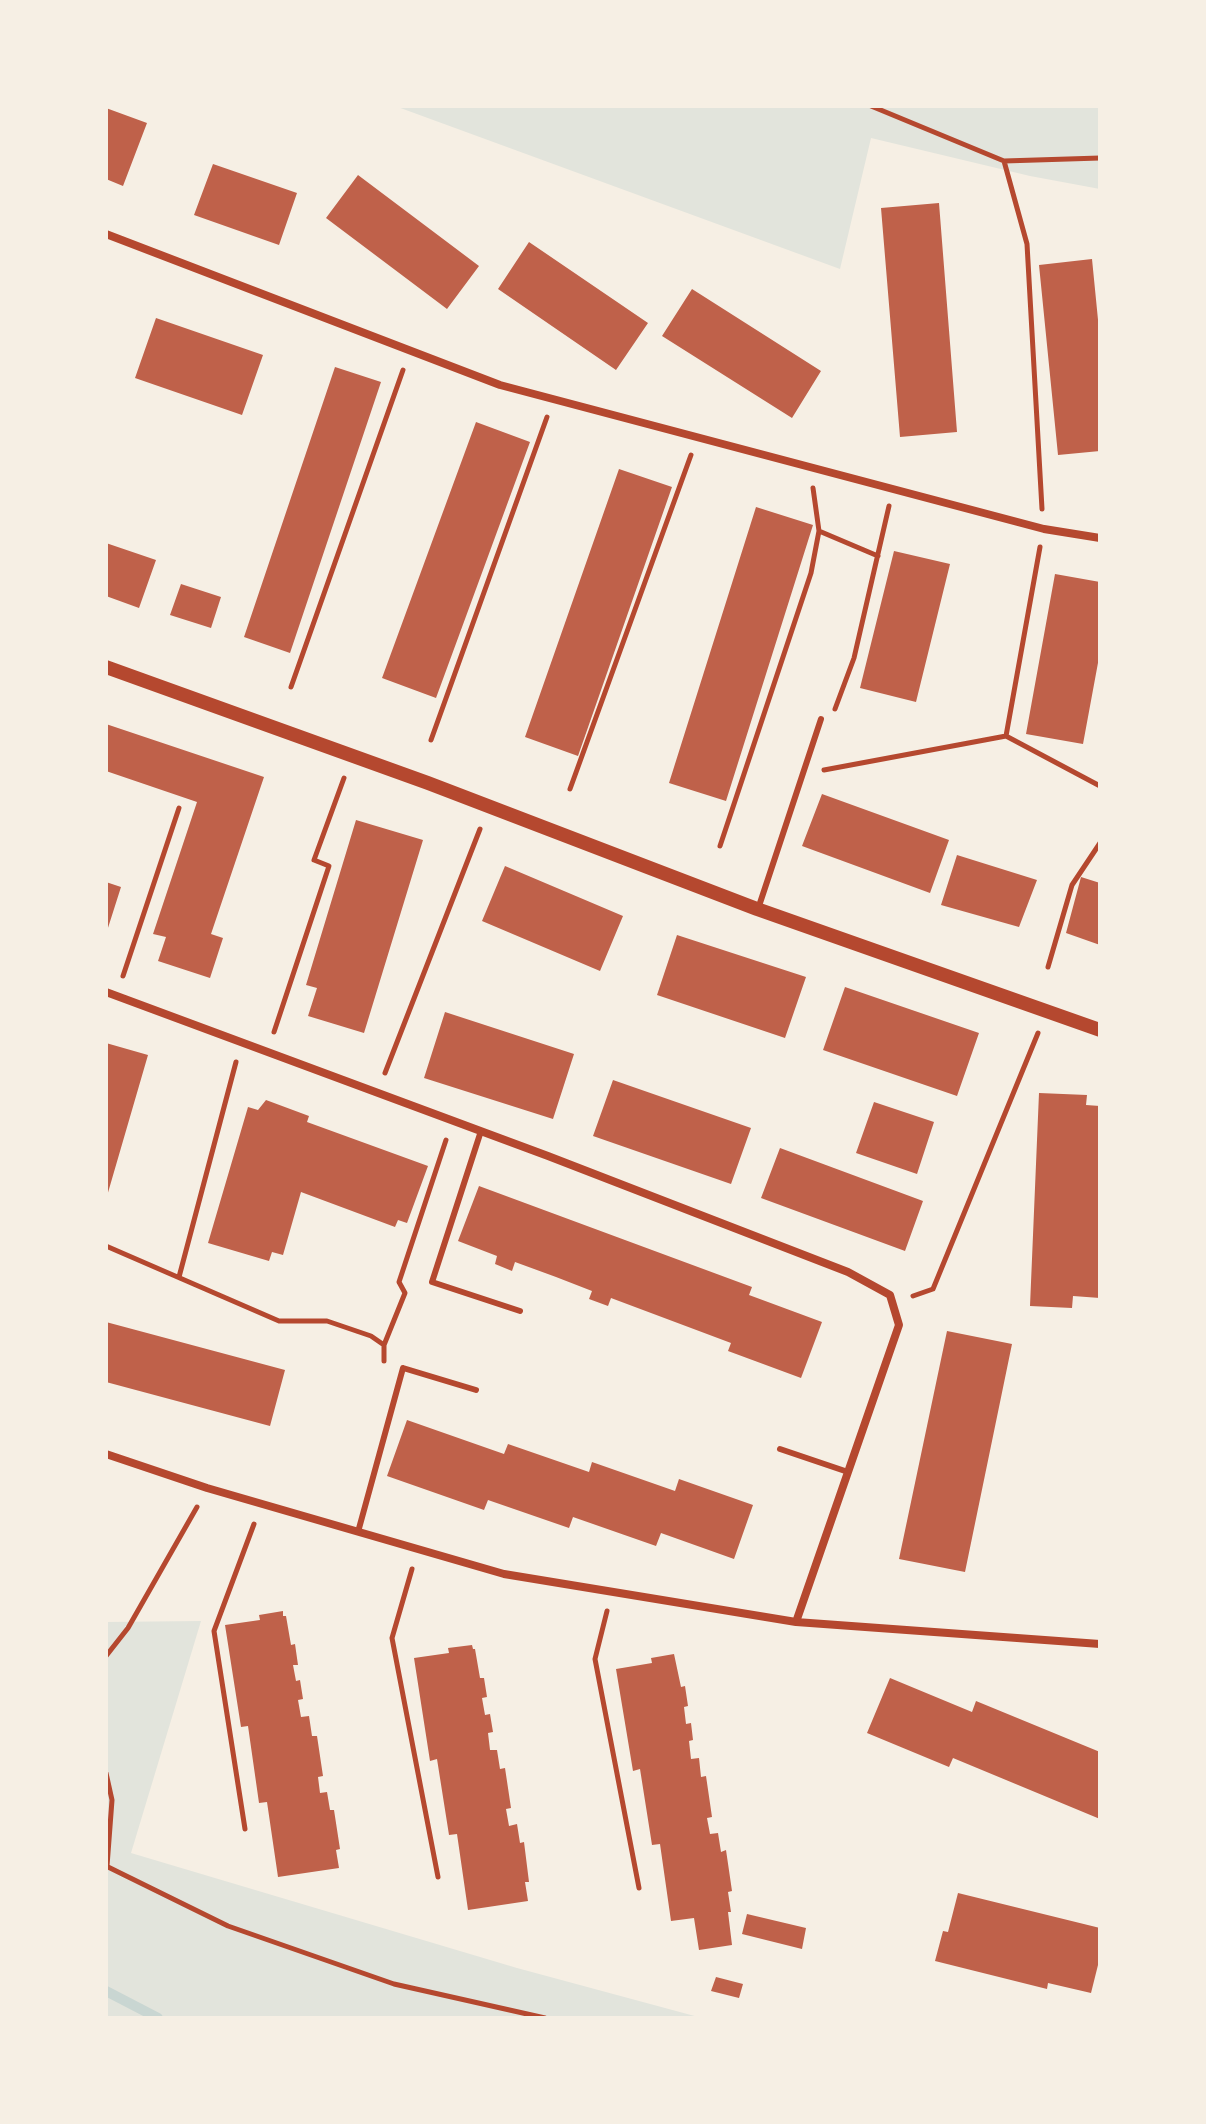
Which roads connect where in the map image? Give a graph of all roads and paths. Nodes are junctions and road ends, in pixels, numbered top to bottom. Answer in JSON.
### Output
{"nodes":[{"id":1,"x":871,"y":106,"type":"edge"},
{"id":2,"x":1100,"y":158,"type":"edge"},
{"id":3,"x":106,"y":234,"type":"edge"},
{"id":4,"x":410,"y":351,"type":"junction"},
{"id":5,"x":553,"y":399,"type":"junction"},
{"id":6,"x":698,"y":437,"type":"junction"},
{"id":7,"x":810,"y":467,"type":"junction"},
{"id":8,"x":892,"y":489,"type":"junction"},
{"id":9,"x":819,"y":531,"type":"junction"},
{"id":10,"x":1100,"y":538,"type":"edge"},
{"id":11,"x":878,"y":556,"type":"junction"},
{"id":12,"x":106,"y":667,"type":"edge"},
{"id":13,"x":291,"y":687,"type":"dead end"},
{"id":14,"x":821,"y":719,"type":"joint"},
{"id":15,"x":1006,"y":736,"type":"dead end"},
{"id":16,"x":431,"y":740,"type":"dead end"},
{"id":17,"x":352,"y":756,"type":"junction"},
{"id":18,"x":1100,"y":786,"type":"edge"},
{"id":19,"x":570,"y":789,"type":"dead end"},
{"id":20,"x":489,"y":807,"type":"junction"},
{"id":21,"x":179,"y":808,"type":"dead end"},
{"id":22,"x":1100,"y":843,"type":"edge"},
{"id":23,"x":720,"y":846,"type":"dead end"},
{"id":24,"x":757,"y":909,"type":"junction"},
{"id":25,"x":1048,"y":967,"type":"dead end"},
{"id":26,"x":106,"y":992,"type":"edge"},
{"id":27,"x":116,"y":996,"type":"junction"},
{"id":28,"x":1048,"y":1011,"type":"junction"},
{"id":29,"x":1100,"y":1030,"type":"edge"},
{"id":30,"x":242,"y":1042,"type":"junction"},
{"id":31,"x":267,"y":1051,"type":"junction"},
{"id":32,"x":377,"y":1092,"type":"junction"},
{"id":33,"x":453,"y":1121,"type":"junction"},
{"id":34,"x":481,"y":1131,"type":"junction"},
{"id":35,"x":106,"y":1246,"type":"edge"},
{"id":36,"x":179,"y":1277,"type":"junction"},
{"id":37,"x":894,"y":1303,"type":"junction"},
{"id":38,"x":520,"y":1311,"type":"dead end"},
{"id":39,"x":384,"y":1345,"type":"junction"},
{"id":40,"x":385,"y":1370,"type":"dead end"},
{"id":41,"x":476,"y":1390,"type":"dead end"},
{"id":42,"x":780,"y":1449,"type":"dead end"},
{"id":43,"x":106,"y":1454,"type":"edge"},
{"id":44,"x":848,"y":1472,"type":"junction"},
{"id":45,"x":207,"y":1488,"type":"junction"},
{"id":46,"x":262,"y":1504,"type":"junction"},
{"id":47,"x":358,"y":1532,"type":"junction"},
{"id":48,"x":418,"y":1549,"type":"junction"},
{"id":49,"x":611,"y":1592,"type":"junction"},
{"id":50,"x":796,"y":1622,"type":"junction"},
{"id":51,"x":1100,"y":1644,"type":"edge"},
{"id":52,"x":106,"y":1656,"type":"edge"},
{"id":53,"x":106,"y":1773,"type":"edge"},
{"id":54,"x":245,"y":1829,"type":"dead end"},
{"id":55,"x":106,"y":1866,"type":"edge"},
{"id":56,"x":438,"y":1877,"type":"dead end"},
{"id":57,"x":639,"y":1888,"type":"dead end"},
{"id":58,"x":545,"y":2018,"type":"edge"}],
"edges":[{"from":1,"to":2,"type":"path"},
{"from":3,"to":4,"type":"street"},
{"from":4,"to":5,"type":"street"},
{"from":4,"to":13,"type":"path"},
{"from":5,"to":6,"type":"street"},
{"from":5,"to":16,"type":"path"},
{"from":6,"to":7,"type":"street"},
{"from":6,"to":19,"type":"path"},
{"from":7,"to":8,"type":"street"},
{"from":7,"to":9,"type":"path"},
{"from":8,"to":10,"type":"street"},
{"from":8,"to":11,"type":"path"},
{"from":9,"to":11,"type":"path"},
{"from":9,"to":23,"type":"path"},
{"from":11,"to":14,"type":"path"},
{"from":12,"to":17,"type":"street"},
{"from":14,"to":24,"type":"lane"},
{"from":15,"to":18,"type":"path"},
{"from":17,"to":20,"type":"street"},
{"from":17,"to":31,"type":"path"},
{"from":20,"to":24,"type":"street"},
{"from":20,"to":32,"type":"path"},
{"from":21,"to":27,"type":"path"},
{"from":22,"to":25,"type":"path"},
{"from":24,"to":28,"type":"street"},
{"from":26,"to":27,"type":"street"},
{"from":27,"to":30,"type":"street"},
{"from":28,"to":29,"type":"street"},
{"from":28,"to":37,"type":"path"},
{"from":30,"to":31,"type":"street"},
{"from":30,"to":36,"type":"path"},
{"from":31,"to":32,"type":"street"},
{"from":32,"to":33,"type":"street"},
{"from":33,"to":34,"type":"street"},
{"from":33,"to":39,"type":"path"},
{"from":34,"to":37,"type":"street"},
{"from":34,"to":38,"type":"lane"},
{"from":35,"to":36,"type":"path"},
{"from":36,"to":39,"type":"path"},
{"from":37,"to":44,"type":"street"},
{"from":39,"to":40,"type":"path"},
{"from":41,"to":47,"type":"lane"},
{"from":42,"to":44,"type":"lane"},
{"from":43,"to":45,"type":"street"},
{"from":44,"to":50,"type":"street"},
{"from":45,"to":46,"type":"street"},
{"from":45,"to":52,"type":"path"},
{"from":46,"to":47,"type":"street"},
{"from":46,"to":54,"type":"path"},
{"from":47,"to":48,"type":"street"},
{"from":48,"to":49,"type":"street"},
{"from":48,"to":56,"type":"path"},
{"from":49,"to":50,"type":"street"},
{"from":49,"to":57,"type":"path"},
{"from":50,"to":51,"type":"street"},
{"from":53,"to":55,"type":"path"},
{"from":55,"to":58,"type":"path"}]}
